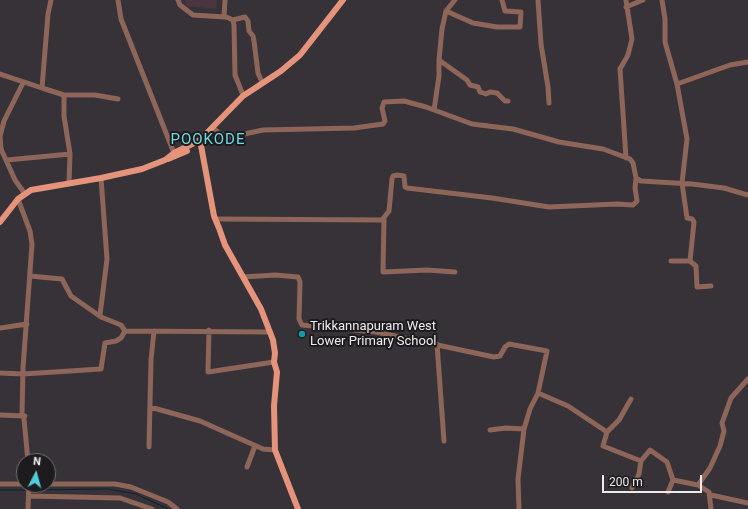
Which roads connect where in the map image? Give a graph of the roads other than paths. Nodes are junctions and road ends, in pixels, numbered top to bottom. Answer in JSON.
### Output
{"nodes":[{"id":1,"x":50,"y":0,"type":"edge"},
{"id":2,"x":118,"y":0,"type":"edge"},
{"id":3,"x":178,"y":0,"type":"edge"},
{"id":4,"x":225,"y":0,"type":"edge"},
{"id":5,"x":343,"y":0,"type":"edge"},
{"id":6,"x":347,"y":0,"type":"edge"},
{"id":7,"x":455,"y":0,"type":"edge"},
{"id":8,"x":502,"y":0,"type":"edge"},
{"id":9,"x":538,"y":0,"type":"edge"},
{"id":10,"x":626,"y":0,"type":"edge"},
{"id":11,"x":643,"y":0,"type":"edge"},
{"id":12,"x":662,"y":0,"type":"edge"},
{"id":13,"x":626,"y":6,"type":"junction"},
{"id":14,"x":446,"y":12,"type":"junction"},
{"id":15,"x":225,"y":17,"type":"junction"},
{"id":16,"x":233,"y":20,"type":"junction"},
{"id":17,"x":439,"y":60,"type":"junction"},
{"id":18,"x":748,"y":62,"type":"edge"},
{"id":19,"x":0,"y":74,"type":"edge"},
{"id":20,"x":262,"y":82,"type":"junction"},
{"id":21,"x":23,"y":83,"type":"junction"},
{"id":22,"x":677,"y":84,"type":"junction"},
{"id":23,"x":42,"y":88,"type":"junction"},
{"id":24,"x":243,"y":95,"type":"junction"},
{"id":25,"x":64,"y":96,"type":"junction"},
{"id":26,"x":118,"y":99,"type":"dead end"},
{"id":27,"x":508,"y":101,"type":"dead end"},
{"id":28,"x":549,"y":103,"type":"dead end"},
{"id":29,"x":434,"y":110,"type":"junction"},
{"id":30,"x":213,"y":128,"type":"junction"},
{"id":31,"x":200,"y":140,"type":"junction"},
{"id":32,"x":174,"y":153,"type":"junction"},
{"id":33,"x":70,"y":154,"type":"junction"},
{"id":34,"x":626,"y":158,"type":"junction"},
{"id":35,"x":7,"y":160,"type":"junction"},
{"id":36,"x":165,"y":160,"type":"junction"},
{"id":37,"x":101,"y":178,"type":"junction"},
{"id":38,"x":636,"y":178,"type":"junction"},
{"id":39,"x":69,"y":183,"type":"junction"},
{"id":40,"x":682,"y":183,"type":"junction"},
{"id":41,"x":24,"y":194,"type":"junction"},
{"id":42,"x":748,"y":195,"type":"edge"},
{"id":43,"x":18,"y":199,"type":"junction"},
{"id":44,"x":384,"y":218,"type":"junction"},
{"id":45,"x":215,"y":219,"type":"junction"},
{"id":46,"x":0,"y":222,"type":"edge"},
{"id":47,"x":671,"y":261,"type":"dead end"},
{"id":48,"x":690,"y":261,"type":"junction"},
{"id":49,"x":455,"y":272,"type":"dead end"},
{"id":50,"x":30,"y":276,"type":"junction"},
{"id":51,"x":243,"y":277,"type":"junction"},
{"id":52,"x":711,"y":286,"type":"dead end"},
{"id":53,"x":100,"y":315,"type":"junction"},
{"id":54,"x":28,"y":324,"type":"junction"},
{"id":55,"x":0,"y":328,"type":"edge"},
{"id":56,"x":209,"y":330,"type":"junction"},
{"id":57,"x":125,"y":331,"type":"junction"},
{"id":58,"x":154,"y":331,"type":"junction"},
{"id":59,"x":270,"y":332,"type":"junction"},
{"id":60,"x":437,"y":344,"type":"junction"},
{"id":61,"x":274,"y":362,"type":"junction"},
{"id":62,"x":0,"y":373,"type":"edge"},
{"id":63,"x":23,"y":374,"type":"junction"},
{"id":64,"x":748,"y":379,"type":"edge"},
{"id":65,"x":538,"y":393,"type":"junction"},
{"id":66,"x":631,"y":399,"type":"dead end"},
{"id":67,"x":150,"y":407,"type":"junction"},
{"id":68,"x":0,"y":415,"type":"edge"},
{"id":69,"x":24,"y":415,"type":"junction"},
{"id":70,"x":524,"y":429,"type":"junction"},
{"id":71,"x":490,"y":430,"type":"dead end"},
{"id":72,"x":607,"y":432,"type":"junction"},
{"id":73,"x":444,"y":441,"type":"dead end"},
{"id":74,"x":255,"y":446,"type":"junction"},
{"id":75,"x":149,"y":447,"type":"dead end"},
{"id":76,"x":275,"y":450,"type":"junction"},
{"id":77,"x":27,"y":453,"type":"edge"},
{"id":78,"x":641,"y":461,"type":"junction"},
{"id":79,"x":246,"y":467,"type":"dead end"},
{"id":80,"x":673,"y":480,"type":"junction"},
{"id":81,"x":0,"y":484,"type":"edge"},
{"id":82,"x":56,"y":484,"type":"edge"},
{"id":83,"x":698,"y":485,"type":"junction"},
{"id":84,"x":16,"y":487,"type":"edge"},
{"id":85,"x":632,"y":488,"type":"dead end"},
{"id":86,"x":56,"y":492,"type":"edge"},
{"id":87,"x":668,"y":492,"type":"dead end"},
{"id":88,"x":28,"y":493,"type":"edge"},
{"id":89,"x":710,"y":495,"type":"junction"},
{"id":90,"x":748,"y":502,"type":"edge"},
{"id":91,"x":28,"y":509,"type":"edge"},
{"id":92,"x":152,"y":509,"type":"edge"},
{"id":93,"x":177,"y":509,"type":"edge"},
{"id":94,"x":298,"y":509,"type":"edge"},
{"id":95,"x":519,"y":509,"type":"edge"},
{"id":96,"x":712,"y":509,"type":"edge"}],
"edges":[{"from":1,"to":23,"type":"street"},
{"from":2,"to":32,"type":"street"},
{"from":3,"to":15,"type":"street"},
{"from":4,"to":15,"type":"street"},
{"from":5,"to":20,"type":"main road"},
{"from":6,"to":30,"type":"main road"},
{"from":7,"to":14,"type":"street"},
{"from":8,"to":14,"type":"street"},
{"from":9,"to":28,"type":"street"},
{"from":10,"to":13,"type":"street"},
{"from":11,"to":13,"type":"street"},
{"from":12,"to":22,"type":"street"},
{"from":13,"to":34,"type":"street"},
{"from":14,"to":17,"type":"street"},
{"from":15,"to":16,"type":"street"},
{"from":16,"to":20,"type":"street"},
{"from":16,"to":24,"type":"street"},
{"from":17,"to":27,"type":"street"},
{"from":17,"to":29,"type":"street"},
{"from":18,"to":22,"type":"street"},
{"from":19,"to":21,"type":"street"},
{"from":20,"to":24,"type":"main road"},
{"from":21,"to":23,"type":"street"},
{"from":21,"to":35,"type":"street"},
{"from":22,"to":40,"type":"street"},
{"from":23,"to":25,"type":"street"},
{"from":24,"to":30,"type":"main road"},
{"from":25,"to":26,"type":"street"},
{"from":25,"to":33,"type":"street"},
{"from":29,"to":30,"type":"street"},
{"from":29,"to":34,"type":"street"},
{"from":30,"to":31,"type":"main road"},
{"from":31,"to":32,"type":"main road"},
{"from":31,"to":36,"type":"main road"},
{"from":31,"to":45,"type":"main road"},
{"from":32,"to":36,"type":"main road"},
{"from":33,"to":35,"type":"street"},
{"from":33,"to":39,"type":"street"},
{"from":34,"to":38,"type":"street"},
{"from":35,"to":41,"type":"street"},
{"from":36,"to":37,"type":"main road"},
{"from":37,"to":39,"type":"main road"},
{"from":37,"to":53,"type":"street"},
{"from":38,"to":40,"type":"street"},
{"from":38,"to":44,"type":"street"},
{"from":39,"to":41,"type":"main road"},
{"from":40,"to":42,"type":"street"},
{"from":40,"to":48,"type":"street"},
{"from":41,"to":43,"type":"main road"},
{"from":43,"to":46,"type":"main road"},
{"from":43,"to":50,"type":"street"},
{"from":44,"to":45,"type":"street"},
{"from":44,"to":49,"type":"street"},
{"from":45,"to":51,"type":"main road"},
{"from":47,"to":48,"type":"street"},
{"from":48,"to":52,"type":"street"},
{"from":50,"to":53,"type":"street"},
{"from":50,"to":54,"type":"street"},
{"from":51,"to":59,"type":"main road"},
{"from":51,"to":60,"type":"street"},
{"from":53,"to":57,"type":"street"},
{"from":54,"to":55,"type":"street"},
{"from":54,"to":63,"type":"street"},
{"from":56,"to":58,"type":"street"},
{"from":56,"to":59,"type":"street"},
{"from":56,"to":61,"type":"street"},
{"from":57,"to":58,"type":"street"},
{"from":57,"to":63,"type":"street"},
{"from":58,"to":67,"type":"street"},
{"from":59,"to":61,"type":"main road"},
{"from":60,"to":65,"type":"street"},
{"from":60,"to":73,"type":"street"},
{"from":61,"to":76,"type":"main road"},
{"from":62,"to":63,"type":"street"},
{"from":63,"to":69,"type":"street"},
{"from":64,"to":83,"type":"street"},
{"from":65,"to":70,"type":"street"},
{"from":65,"to":72,"type":"street"},
{"from":66,"to":72,"type":"street"},
{"from":67,"to":74,"type":"street"},
{"from":67,"to":75,"type":"street"},
{"from":68,"to":69,"type":"street"},
{"from":69,"to":77,"type":"street"},
{"from":70,"to":71,"type":"street"},
{"from":70,"to":95,"type":"street"},
{"from":72,"to":78,"type":"street"},
{"from":74,"to":76,"type":"street"},
{"from":74,"to":79,"type":"street"},
{"from":76,"to":94,"type":"main road"},
{"from":78,"to":80,"type":"street"},
{"from":78,"to":85,"type":"street"},
{"from":80,"to":83,"type":"street"},
{"from":80,"to":87,"type":"street"},
{"from":81,"to":84,"type":"street"},
{"from":82,"to":93,"type":"street"},
{"from":83,"to":89,"type":"street"},
{"from":86,"to":92,"type":"street"},
{"from":88,"to":91,"type":"street"},
{"from":89,"to":90,"type":"street"},
{"from":89,"to":96,"type":"street"}]}
